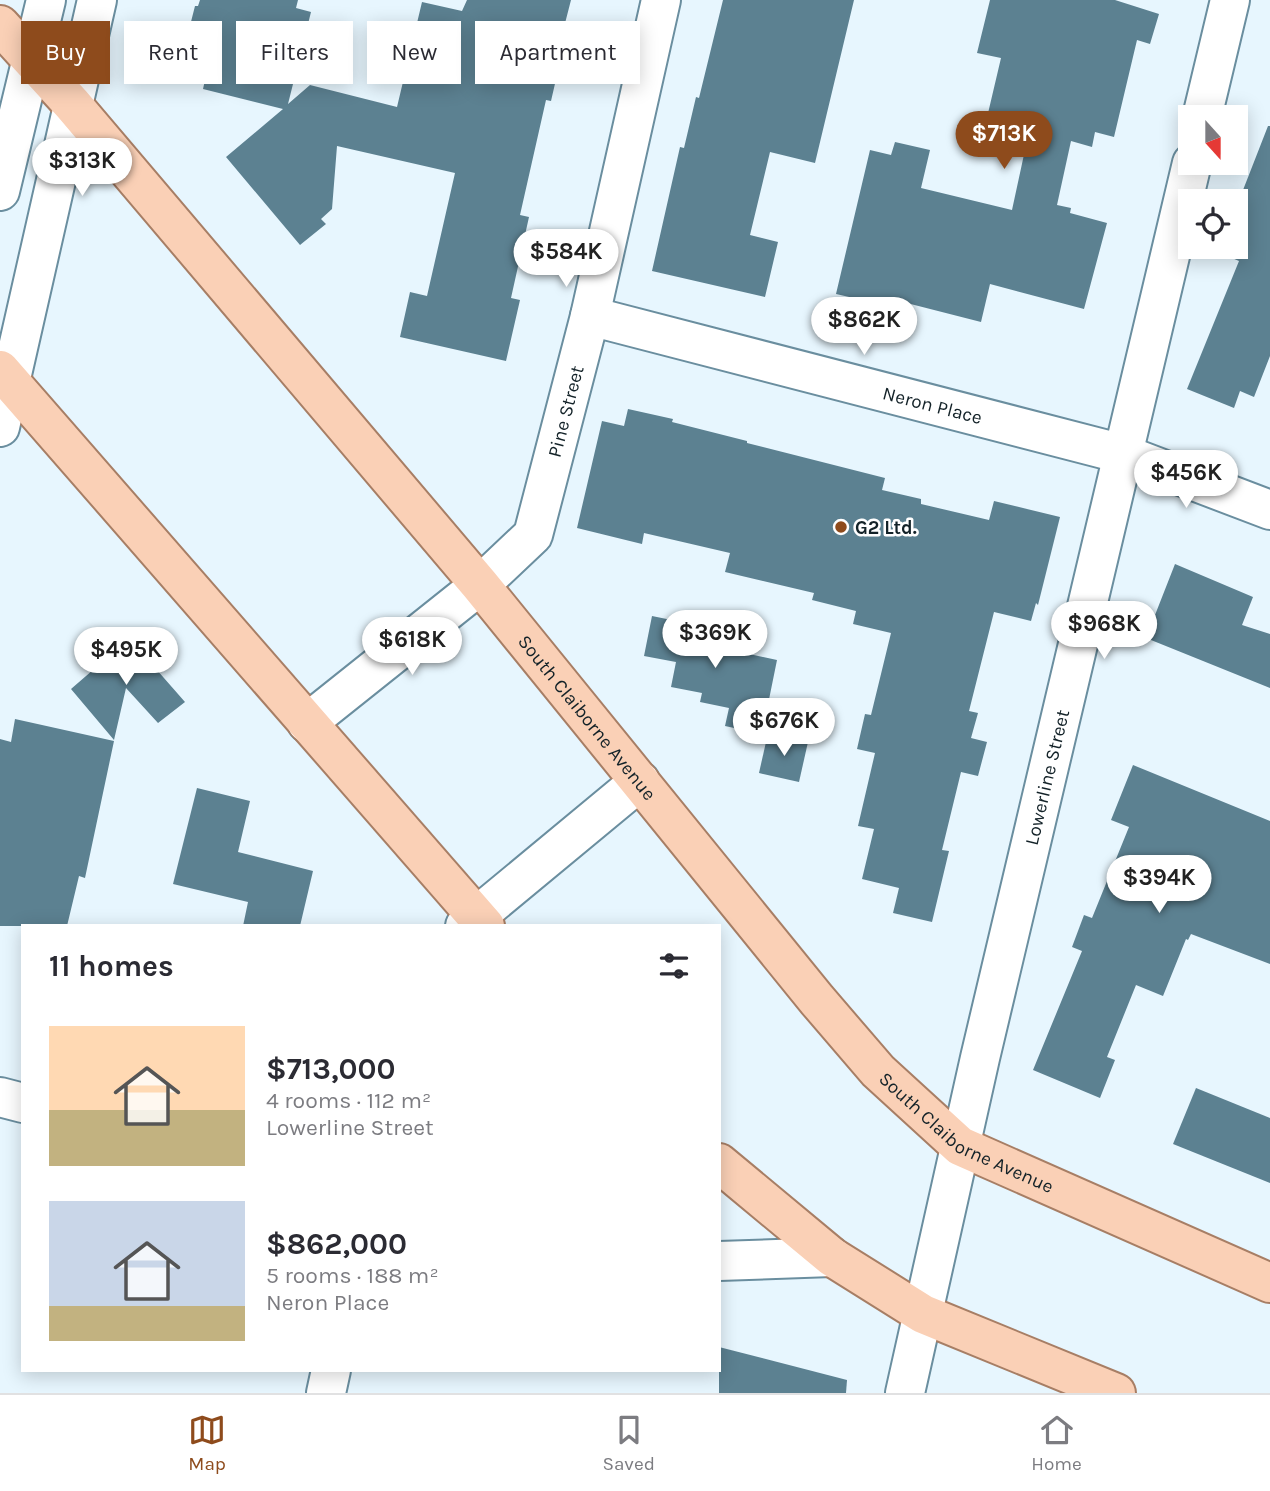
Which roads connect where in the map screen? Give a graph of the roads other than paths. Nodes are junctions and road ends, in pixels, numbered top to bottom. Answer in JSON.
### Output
{"nodes":[{"id":1,"x":46,"y":0,"type":"edge"},
{"id":2,"x":97,"y":0,"type":"edge"},
{"id":3,"x":661,"y":0,"type":"edge"},
{"id":4,"x":1230,"y":0,"type":"edge"},
{"id":5,"x":41,"y":21,"type":"edge"},
{"id":6,"x":0,"y":25,"type":"edge"},
{"id":7,"x":21,"y":49,"type":"edge"},
{"id":8,"x":26,"y":84,"type":"edge"},
{"id":9,"x":53,"y":84,"type":"edge"},
{"id":10,"x":72,"y":104,"type":"junction"},
{"id":11,"x":1205,"y":105,"type":"edge"},
{"id":12,"x":1189,"y":175,"type":"edge"},
{"id":13,"x":0,"y":191,"type":"edge"},
{"id":14,"x":590,"y":316,"type":"junction"},
{"id":15,"x":6,"y":377,"type":"edge"},
{"id":16,"x":0,"y":427,"type":"edge"},
{"id":17,"x":1123,"y":454,"type":"junction"},
{"id":18,"x":1270,"y":510,"type":"edge"},
{"id":19,"x":480,"y":585,"type":"junction"},
{"id":20,"x":307,"y":723,"type":"junction"},
{"id":21,"x":640,"y":781,"type":"junction"},
{"id":22,"x":475,"y":922,"type":"edge"},
{"id":23,"x":0,"y":1097,"type":"edge"},
{"id":24,"x":21,"y":1102,"type":"edge"},
{"id":25,"x":960,"y":1146,"type":"junction"},
{"id":26,"x":721,"y":1165,"type":"edge"},
{"id":27,"x":832,"y":1257,"type":"junction"},
{"id":28,"x":721,"y":1261,"type":"edge"},
{"id":29,"x":1270,"y":1283,"type":"edge"},
{"id":30,"x":923,"y":1314,"type":"junction"},
{"id":31,"x":331,"y":1372,"type":"edge"},
{"id":32,"x":326,"y":1393,"type":"edge"},
{"id":33,"x":905,"y":1393,"type":"edge"},
{"id":34,"x":1116,"y":1393,"type":"edge"}],
"edges":[{"from":1,"to":5,"type":"street"},
{"from":2,"to":10,"type":"street"},
{"from":3,"to":14,"type":"street","name":"Pine Street"},
{"from":4,"to":11,"type":"street"},
{"from":6,"to":7,"type":"main road","name":"South Claiborne Avenue"},
{"from":8,"to":13,"type":"street"},
{"from":9,"to":10,"type":"main road","name":"South Claiborne Avenue"},
{"from":10,"to":15,"type":"street"},
{"from":10,"to":19,"type":"main road","name":"South Claiborne Avenue"},
{"from":12,"to":17,"type":"street","name":"Lowerline Street"},
{"from":14,"to":17,"type":"street","name":"Neron Place"},
{"from":14,"to":19,"type":"street","name":"Pine Street"},
{"from":15,"to":16,"type":"street"},
{"from":15,"to":20,"type":"main road"},
{"from":17,"to":18,"type":"street","name":"Neron Place"},
{"from":17,"to":25,"type":"street","name":"Lowerline Street"},
{"from":19,"to":20,"type":"street","name":"Pine Street"},
{"from":19,"to":21,"type":"main road","name":"South Claiborne Avenue"},
{"from":20,"to":22,"type":"main road"},
{"from":21,"to":22,"type":"street"},
{"from":21,"to":25,"type":"main road","name":"South Claiborne Avenue"},
{"from":23,"to":24,"type":"street"},
{"from":25,"to":29,"type":"main road","name":"South Claiborne Avenue"},
{"from":25,"to":30,"type":"street","name":"Lowerline Street"},
{"from":26,"to":27,"type":"main road"},
{"from":27,"to":28,"type":"street"},
{"from":27,"to":30,"type":"main road"},
{"from":30,"to":33,"type":"street","name":"Lowerline Street"},
{"from":30,"to":34,"type":"main road"},
{"from":31,"to":32,"type":"street"}]}
